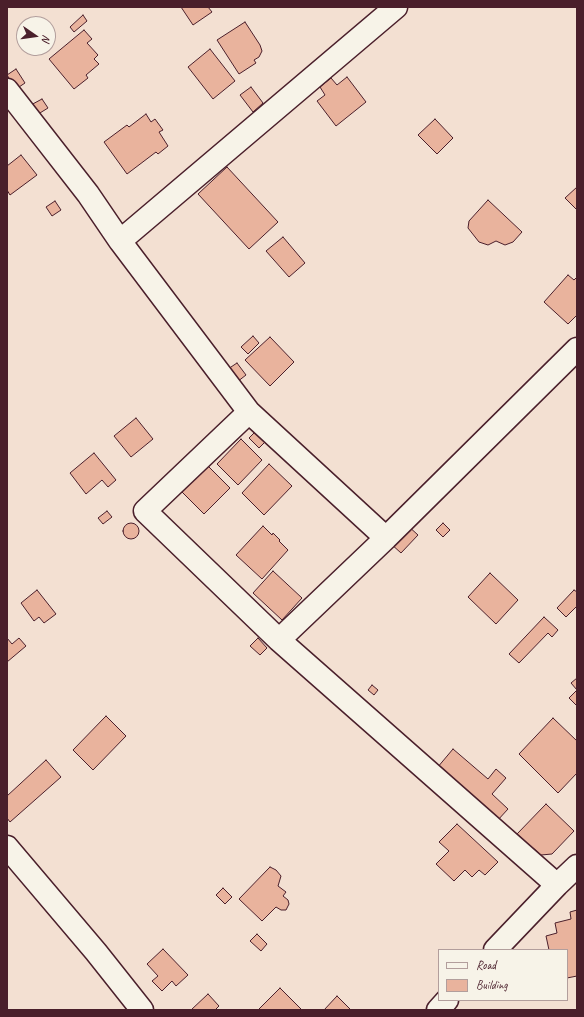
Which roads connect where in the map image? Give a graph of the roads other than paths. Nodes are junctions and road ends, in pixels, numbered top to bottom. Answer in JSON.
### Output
{"nodes":[{"id":1,"x":396,"y":7,"type":"edge"},
{"id":2,"x":10,"y":100,"type":"edge"},
{"id":3,"x":120,"y":241,"type":"junction"},
{"id":4,"x":577,"y":349,"type":"edge"},
{"id":5,"x":249,"y":412,"type":"junction"},
{"id":6,"x":386,"y":538,"type":"junction"},
{"id":7,"x":279,"y":640,"type":"junction"},
{"id":8,"x":7,"y":847,"type":"edge"},
{"id":9,"x":577,"y":866,"type":"edge"},
{"id":10,"x":557,"y":885,"type":"junction"},
{"id":11,"x":496,"y":949,"type":"edge"},
{"id":12,"x":446,"y":1001,"type":"edge"},
{"id":13,"x":142,"y":1010,"type":"edge"},
{"id":14,"x":438,"y":1010,"type":"edge"}],
"edges":[{"from":1,"to":3,"type":"street"},
{"from":2,"to":3,"type":"street"},
{"from":3,"to":5,"type":"street"},
{"from":4,"to":6,"type":"street"},
{"from":5,"to":6,"type":"street"},
{"from":5,"to":7,"type":"street"},
{"from":6,"to":7,"type":"street"},
{"from":7,"to":10,"type":"street"},
{"from":8,"to":13,"type":"street"},
{"from":9,"to":10,"type":"street"},
{"from":10,"to":11,"type":"street"},
{"from":12,"to":14,"type":"street"}]}
